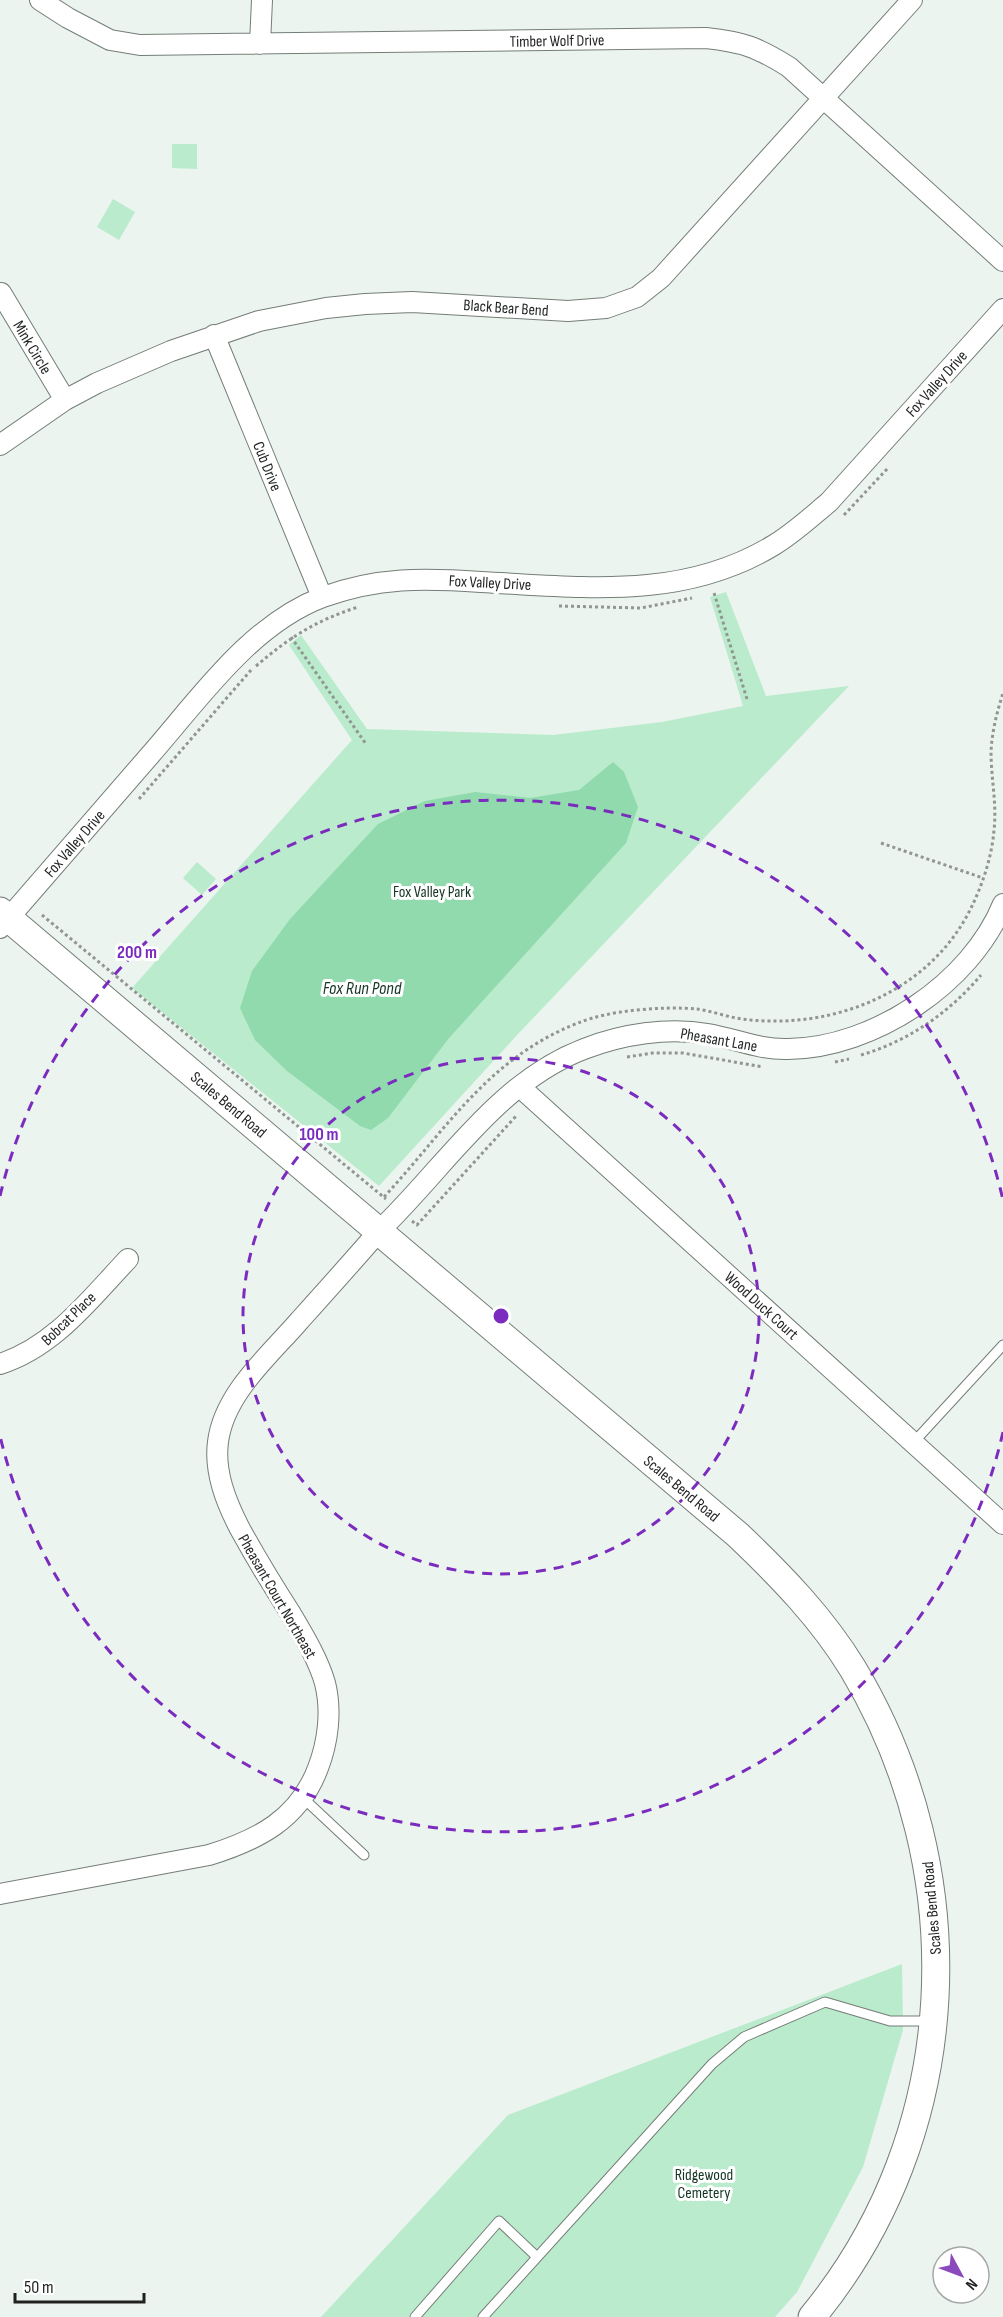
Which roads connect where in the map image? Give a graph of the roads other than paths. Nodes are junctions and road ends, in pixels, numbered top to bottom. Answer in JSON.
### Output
{"nodes":[{"id":1,"x":40,"y":0,"type":"edge"},
{"id":2,"x":262,"y":0,"type":"edge"},
{"id":3,"x":912,"y":0,"type":"edge"},
{"id":4,"x":260,"y":44,"type":"junction"},
{"id":5,"x":823,"y":99,"type":"junction"},
{"id":6,"x":1003,"y":261,"type":"edge"},
{"id":7,"x":1,"y":293,"type":"edge"},
{"id":8,"x":1003,"y":309,"type":"edge"},
{"id":9,"x":214,"y":335,"type":"junction"},
{"id":10,"x":65,"y":400,"type":"junction"},
{"id":11,"x":0,"y":445,"type":"edge"},
{"id":12,"x":322,"y":597,"type":"junction"},
{"id":13,"x":1003,"y":904,"type":"edge"},
{"id":14,"x":14,"y":920,"type":"edge"},
{"id":15,"x":520,"y":1087,"type":"junction"},
{"id":16,"x":379,"y":1231,"type":"junction"},
{"id":17,"x":128,"y":1260,"type":"dead end"},
{"id":18,"x":1003,"y":1346,"type":"edge"},
{"id":19,"x":0,"y":1364,"type":"edge"},
{"id":20,"x":913,"y":1443,"type":"junction"},
{"id":21,"x":1003,"y":1524,"type":"edge"},
{"id":22,"x":302,"y":1797,"type":"junction"},
{"id":23,"x":364,"y":1855,"type":"dead end"},
{"id":24,"x":0,"y":1894,"type":"edge"},
{"id":25,"x":934,"y":2021,"type":"junction"},
{"id":26,"x":537,"y":2258,"type":"junction"},
{"id":27,"x":415,"y":2317,"type":"edge"},
{"id":28,"x":483,"y":2317,"type":"edge"},
{"id":29,"x":812,"y":2317,"type":"edge"}],
"edges":[{"from":1,"to":4,"type":"street","name":"Timber Wolf Drive"},
{"from":2,"to":4,"type":"street"},
{"from":3,"to":5,"type":"street","name":"Black Bear Bend"},
{"from":4,"to":5,"type":"street","name":"Timber Wolf Drive"},
{"from":5,"to":6,"type":"street","name":"Timber Wolf Drive"},
{"from":5,"to":9,"type":"street","name":"Black Bear Bend"},
{"from":7,"to":10,"type":"street","name":"Mink Circle"},
{"from":8,"to":12,"type":"street","name":"Fox Valley Drive"},
{"from":9,"to":10,"type":"street","name":"Black Bear Bend"},
{"from":9,"to":12,"type":"street","name":"Cub Drive"},
{"from":10,"to":11,"type":"street","name":"Black Bear Bend"},
{"from":12,"to":14,"type":"street","name":"Fox Valley Drive"},
{"from":13,"to":15,"type":"street","name":"Pheasant Lane"},
{"from":14,"to":16,"type":"street","name":"Scales Bend Road"},
{"from":15,"to":16,"type":"street","name":"Pheasant Lane"},
{"from":15,"to":20,"type":"street","name":"Wood Duck Court"},
{"from":16,"to":22,"type":"street","name":"Pheasant Court Northeast"},
{"from":16,"to":25,"type":"street","name":"Scales Bend Road"},
{"from":17,"to":19,"type":"street","name":"Bobcat Place"},
{"from":18,"to":20,"type":"lane"},
{"from":20,"to":21,"type":"street","name":"Wood Duck Court"},
{"from":22,"to":23,"type":"lane"},
{"from":22,"to":24,"type":"street","name":"Pheasant Court Northeast"},
{"from":25,"to":26,"type":"lane"},
{"from":25,"to":29,"type":"street","name":"Scales Bend Road"},
{"from":26,"to":27,"type":"lane"},
{"from":26,"to":28,"type":"lane"}]}
